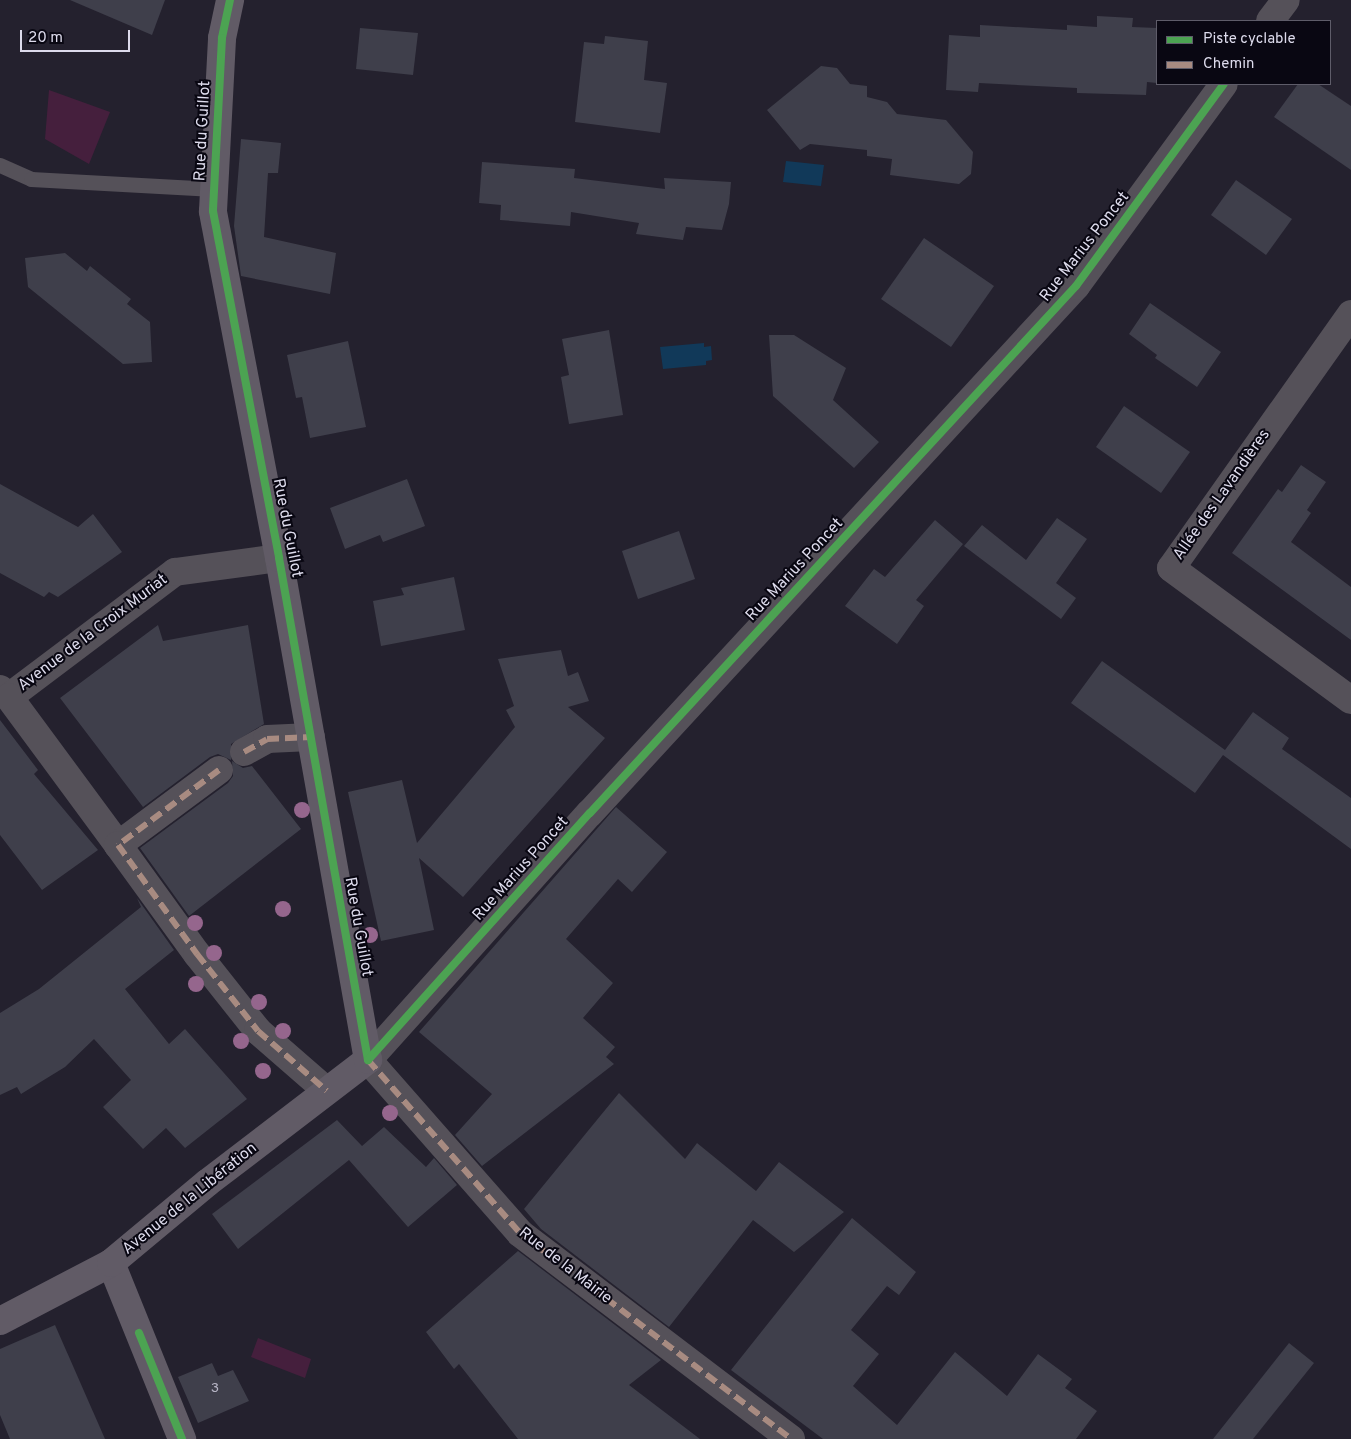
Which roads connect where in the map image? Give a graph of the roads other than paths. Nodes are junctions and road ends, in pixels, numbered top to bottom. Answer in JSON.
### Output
{"nodes":[{"id":1,"x":230,"y":0,"type":"edge"},
{"id":2,"x":1286,"y":0,"type":"edge"},
{"id":3,"x":1271,"y":20,"type":"edge"},
{"id":4,"x":1223,"y":85,"type":"edge"},
{"id":5,"x":0,"y":165,"type":"edge"},
{"id":6,"x":214,"y":189,"type":"junction"},
{"id":7,"x":1351,"y":314,"type":"edge"},
{"id":8,"x":279,"y":558,"type":"junction"},
{"id":9,"x":4,"y":693,"type":"edge"},
{"id":10,"x":1351,"y":700,"type":"edge"},
{"id":11,"x":311,"y":737,"type":"junction"},
{"id":12,"x":244,"y":752,"type":"dead end"},
{"id":13,"x":219,"y":770,"type":"dead end"},
{"id":14,"x":118,"y":845,"type":"junction"},
{"id":15,"x":368,"y":1060,"type":"junction"},
{"id":16,"x":327,"y":1091,"type":"junction"},
{"id":17,"x":111,"y":1263,"type":"junction"},
{"id":18,"x":0,"y":1321,"type":"edge"},
{"id":19,"x":182,"y":1439,"type":"edge"},
{"id":20,"x":792,"y":1439,"type":"edge"}],
"edges":[{"from":1,"to":6,"type":"street","name":"Rue du Guillot"},
{"from":2,"to":3,"type":"street"},
{"from":4,"to":15,"type":"street","name":"Rue Marius Poncet"},
{"from":5,"to":6,"type":"lane"},
{"from":6,"to":8,"type":"street","name":"Rue du Guillot"},
{"from":7,"to":10,"type":"street","name":"Allée des Lavandières"},
{"from":8,"to":9,"type":"street","name":"Avenue de la Croix Muriat"},
{"from":8,"to":11,"type":"street","name":"Rue du Guillot"},
{"from":9,"to":14,"type":"street"},
{"from":11,"to":12,"type":"street"},
{"from":11,"to":15,"type":"street","name":"Rue du Guillot"},
{"from":13,"to":14,"type":"street"},
{"from":14,"to":16,"type":"street"},
{"from":15,"to":16,"type":"street","name":"Avenue de la Libération"},
{"from":15,"to":20,"type":"street","name":"Rue de la Mairie"},
{"from":16,"to":17,"type":"street","name":"Avenue de la Libération"},
{"from":17,"to":18,"type":"street","name":"Avenue de la Libération"},
{"from":17,"to":19,"type":"street"}]}
